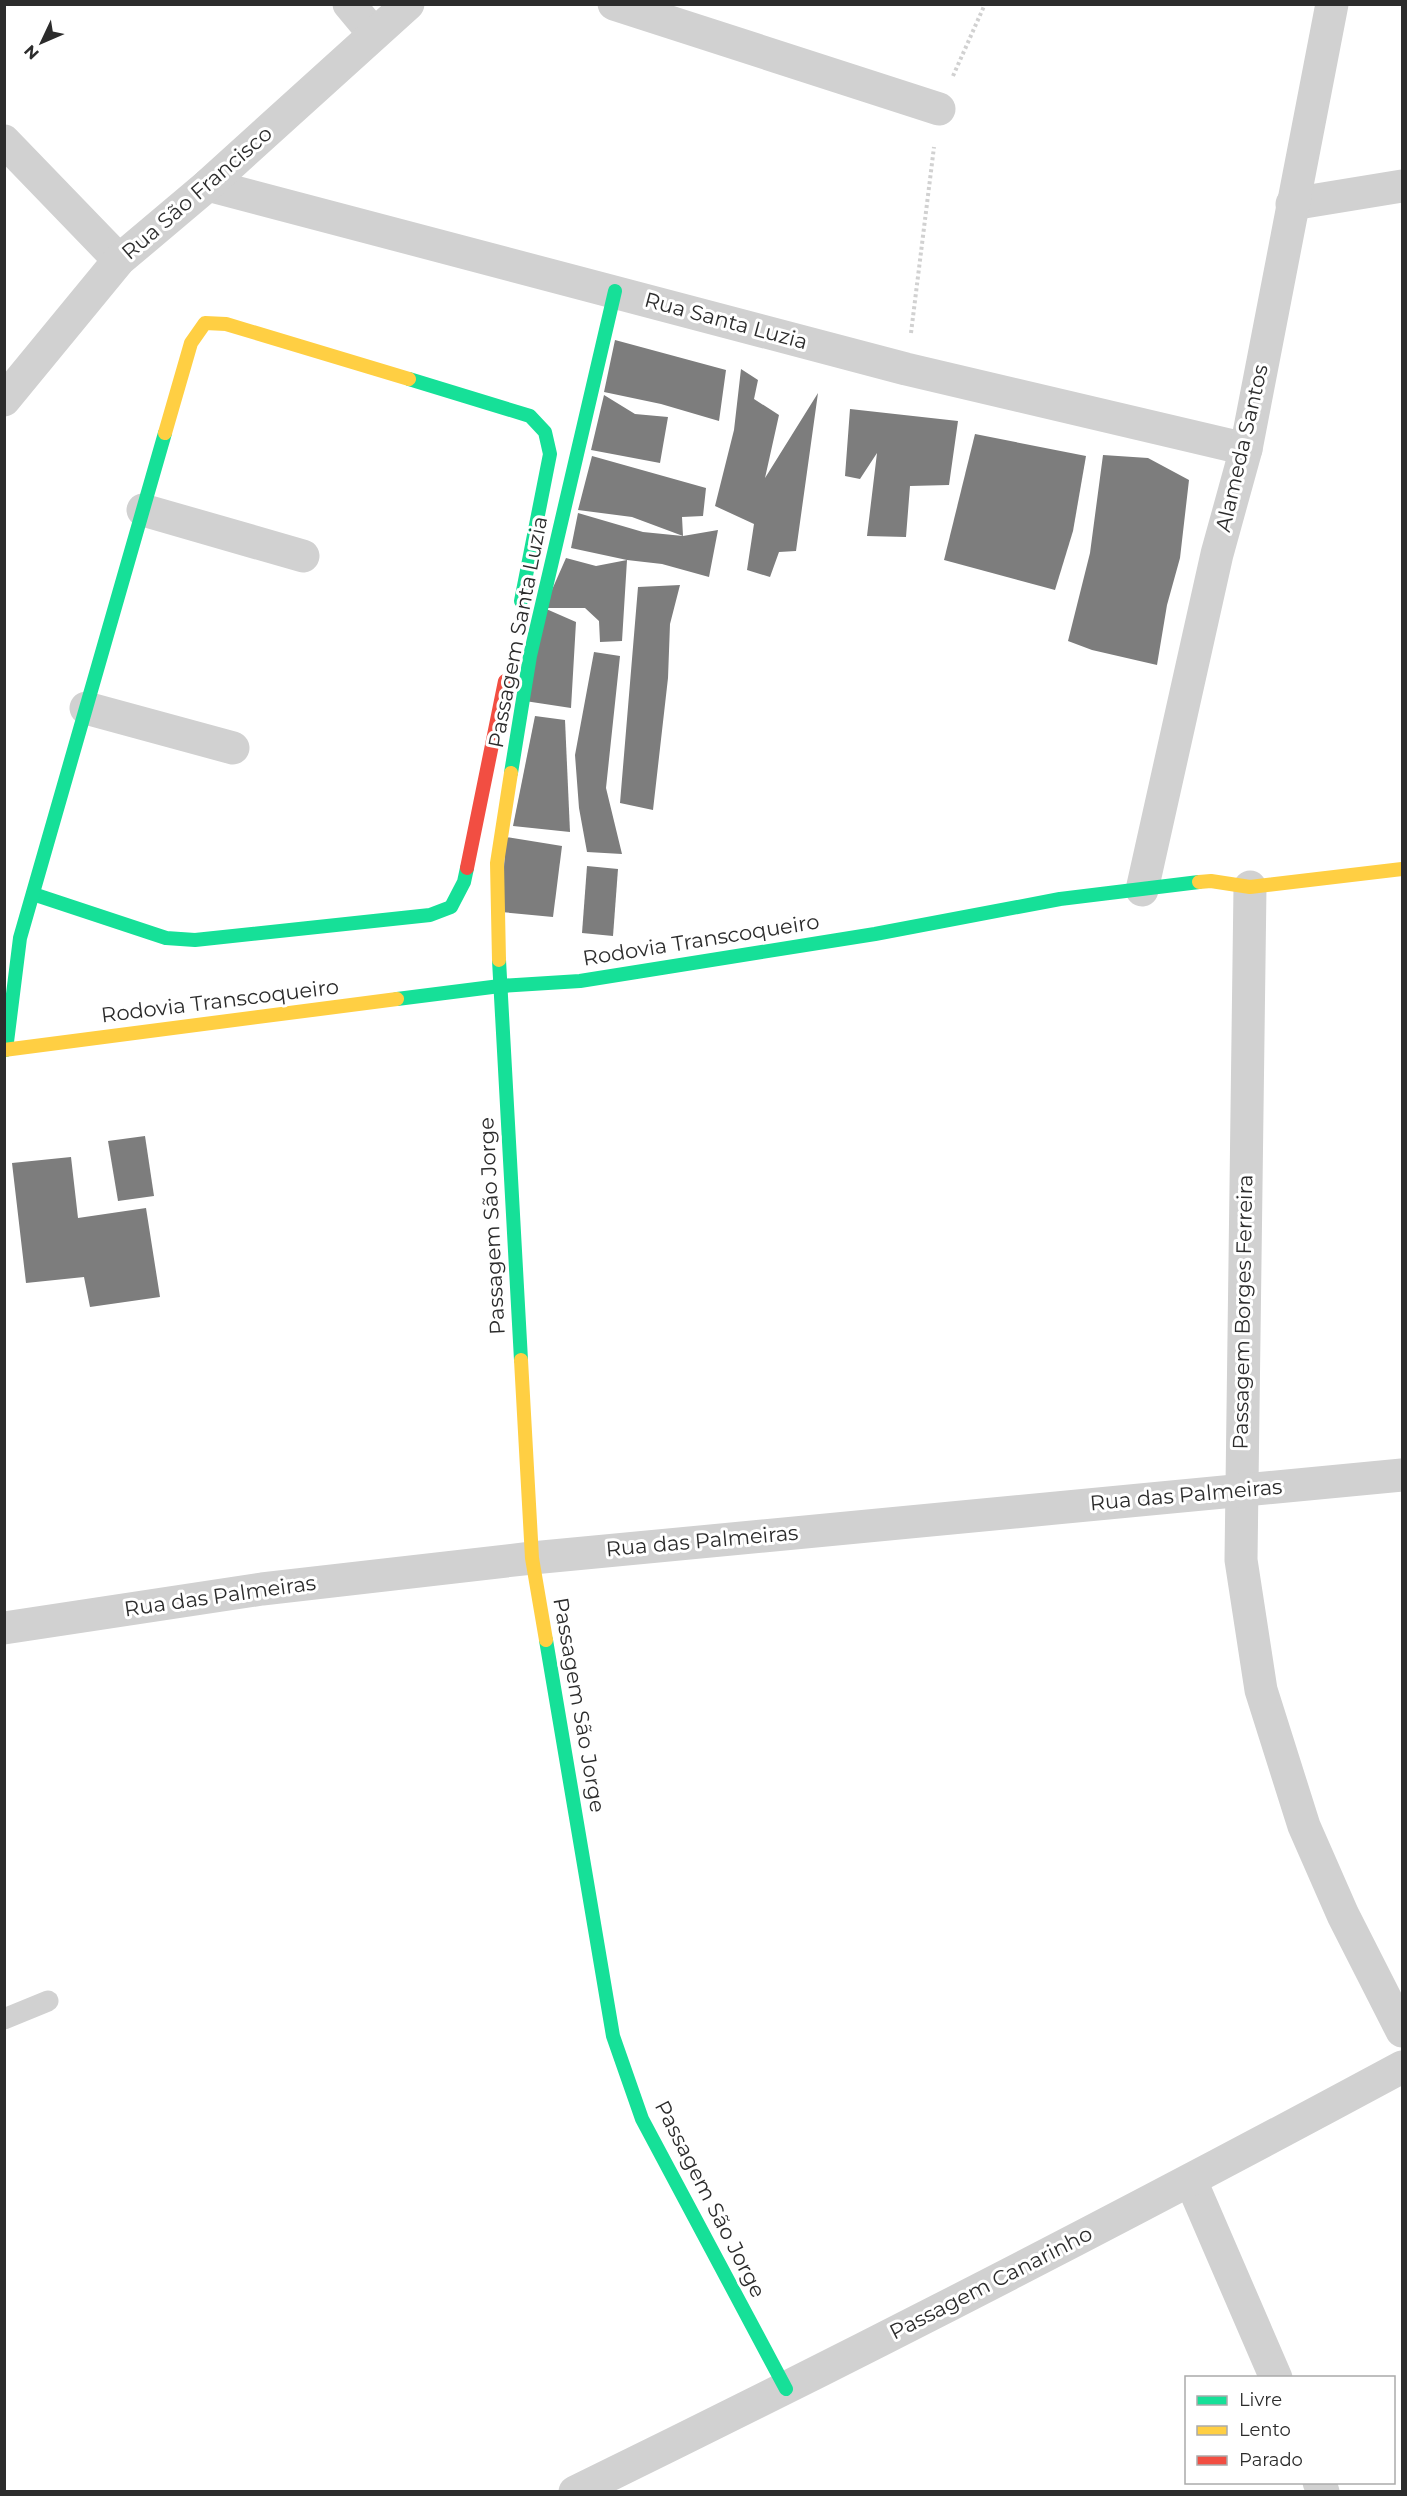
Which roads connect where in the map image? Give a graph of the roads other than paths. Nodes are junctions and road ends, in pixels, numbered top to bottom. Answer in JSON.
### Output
{"nodes":[{"id":1,"x":349,"y":4,"type":"edge"},
{"id":2,"x":408,"y":4,"type":"edge"},
{"id":3,"x":614,"y":4,"type":"edge"},
{"id":4,"x":1332,"y":4,"type":"edge"},
{"id":5,"x":374,"y":34,"type":"junction"},
{"id":6,"x":939,"y":109,"type":"road end"},
{"id":7,"x":4,"y":141,"type":"edge"},
{"id":8,"x":208,"y":185,"type":"junction"},
{"id":9,"x":1402,"y":186,"type":"edge"},
{"id":10,"x":1292,"y":204,"type":"junction"},
{"id":11,"x":119,"y":260,"type":"junction"},
{"id":12,"x":615,"y":291,"type":"junction"},
{"id":13,"x":4,"y":400,"type":"edge"},
{"id":14,"x":1246,"y":449,"type":"junction"},
{"id":15,"x":143,"y":510,"type":"junction"},
{"id":16,"x":303,"y":556,"type":"dead end"},
{"id":17,"x":518,"y":616,"type":"dead end"},
{"id":18,"x":508,"y":662,"type":"dead end"},
{"id":19,"x":86,"y":708,"type":"junction"},
{"id":20,"x":233,"y":748,"type":"dead end"},
{"id":21,"x":1402,"y":869,"type":"edge"},
{"id":22,"x":1250,"y":887,"type":"junction"},
{"id":23,"x":1142,"y":890,"type":"junction"},
{"id":24,"x":33,"y":894,"type":"junction"},
{"id":25,"x":500,"y":986,"type":"junction"},
{"id":26,"x":5,"y":1050,"type":"edge"},
{"id":27,"x":1402,"y":1475,"type":"edge"},
{"id":28,"x":1240,"y":1490,"type":"junction"},
{"id":29,"x":532,"y":1558,"type":"junction"},
{"id":30,"x":4,"y":1628,"type":"edge"},
{"id":31,"x":48,"y":2001,"type":"dead end"},
{"id":32,"x":4,"y":2019,"type":"edge"},
{"id":33,"x":1402,"y":2031,"type":"edge"},
{"id":34,"x":1402,"y":2067,"type":"edge"},
{"id":35,"x":1191,"y":2181,"type":"junction"},
{"id":36,"x":1275,"y":2376,"type":"edge"},
{"id":37,"x":786,"y":2388,"type":"junction"},
{"id":38,"x":575,"y":2492,"type":"edge"}],
"edges":[{"from":1,"to":5,"type":"street"},
{"from":2,"to":5,"type":"street","name":"Rua São Francisco"},
{"from":3,"to":6,"type":"street"},
{"from":4,"to":10,"type":"street","name":"Alameda Santos"},
{"from":5,"to":8,"type":"street","name":"Rua São Francisco"},
{"from":7,"to":11,"type":"street"},
{"from":8,"to":11,"type":"street","name":"Rua São Francisco"},
{"from":8,"to":12,"type":"street","name":"Rua Santa Luzia"},
{"from":9,"to":10,"type":"street"},
{"from":10,"to":14,"type":"street","name":"Alameda Santos"},
{"from":11,"to":13,"type":"street","name":"Rua São Francisco"},
{"from":12,"to":14,"type":"street","name":"Rua Santa Luzia"},
{"from":12,"to":25,"type":"street","name":"Passagem Santa Luzia"},
{"from":14,"to":23,"type":"street","name":"Alameda Santos"},
{"from":15,"to":16,"type":"street"},
{"from":15,"to":17,"type":"street"},
{"from":15,"to":19,"type":"street"},
{"from":18,"to":24,"type":"street"},
{"from":19,"to":20,"type":"street"},
{"from":19,"to":24,"type":"street"},
{"from":21,"to":22,"type":"street","name":"Rodovia Transcoqueiro"},
{"from":22,"to":23,"type":"street","name":"Rodovia Transcoqueiro"},
{"from":22,"to":28,"type":"street","name":"Passagem Borges Ferreira"},
{"from":23,"to":25,"type":"street","name":"Rodovia Transcoqueiro"},
{"from":24,"to":26,"type":"street"},
{"from":25,"to":26,"type":"street","name":"Rodovia Transcoqueiro"},
{"from":25,"to":29,"type":"street","name":"Passagem São Jorge"},
{"from":27,"to":28,"type":"street","name":"Rua das Palmeiras"},
{"from":28,"to":29,"type":"street","name":"Rua das Palmeiras"},
{"from":28,"to":33,"type":"street","name":"Passagem Borges Ferreira"},
{"from":29,"to":30,"type":"street","name":"Rua das Palmeiras"},
{"from":29,"to":37,"type":"street","name":"Passagem São Jorge"},
{"from":31,"to":32,"type":"lane"},
{"from":34,"to":35,"type":"street","name":"Passagem Canarinho"},
{"from":35,"to":36,"type":"street"},
{"from":35,"to":37,"type":"street","name":"Passagem Canarinho"},
{"from":37,"to":38,"type":"street","name":"Passagem Canarinho"}]}
